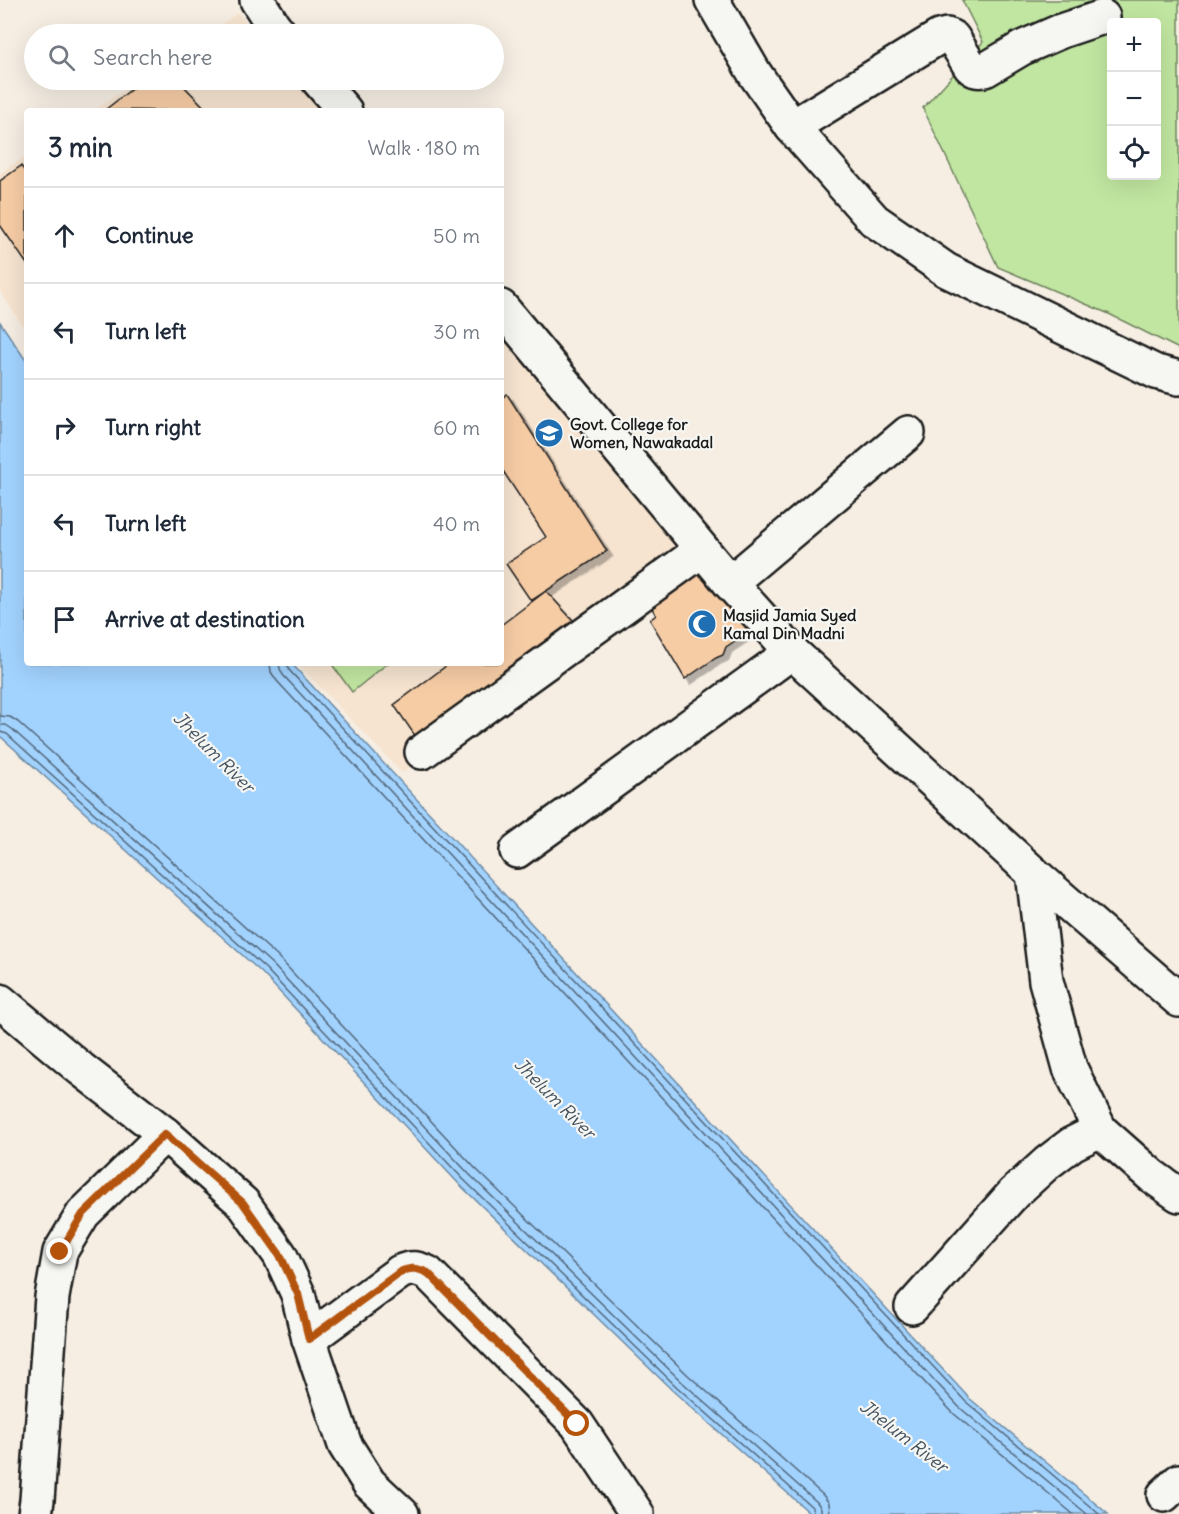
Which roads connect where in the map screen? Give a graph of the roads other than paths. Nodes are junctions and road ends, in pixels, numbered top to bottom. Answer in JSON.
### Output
{"nodes":[{"id":1,"x":257,"y":0,"type":"edge"},
{"id":2,"x":712,"y":0,"type":"edge"},
{"id":3,"x":1103,"y":17,"type":"dead end"},
{"id":4,"x":272,"y":24,"type":"edge"},
{"id":5,"x":327,"y":90,"type":"edge"},
{"id":6,"x":342,"y":108,"type":"edge"},
{"id":7,"x":792,"y":126,"type":"junction"},
{"id":8,"x":507,"y":328,"type":"edge"},
{"id":9,"x":1179,"y":378,"type":"edge"},
{"id":10,"x":908,"y":433,"type":"dead end"},
{"id":11,"x":702,"y":550,"type":"junction"},
{"id":12,"x":730,"y":583,"type":"junction"},
{"id":13,"x":792,"y":652,"type":"junction"},
{"id":14,"x":422,"y":752,"type":"dead end"},
{"id":15,"x":518,"y":851,"type":"dead end"},
{"id":16,"x":1033,"y":873,"type":"junction"},
{"id":17,"x":1179,"y":1000,"type":"edge"},
{"id":18,"x":0,"y":1001,"type":"edge"},
{"id":19,"x":1100,"y":1130,"type":"junction"},
{"id":20,"x":165,"y":1134,"type":"junction"},
{"id":21,"x":1179,"y":1195,"type":"edge"},
{"id":22,"x":912,"y":1307,"type":"dead end"},
{"id":23,"x":309,"y":1339,"type":"junction"},
{"id":24,"x":34,"y":1514,"type":"edge"},
{"id":25,"x":402,"y":1514,"type":"edge"},
{"id":26,"x":637,"y":1514,"type":"edge"}],
"edges":[{"from":1,"to":4,"type":"street"},
{"from":2,"to":7,"type":"street"},
{"from":3,"to":7,"type":"street"},
{"from":5,"to":6,"type":"street"},
{"from":7,"to":9,"type":"street"},
{"from":8,"to":11,"type":"street"},
{"from":10,"to":12,"type":"street"},
{"from":11,"to":12,"type":"street"},
{"from":11,"to":14,"type":"street"},
{"from":12,"to":13,"type":"street"},
{"from":13,"to":15,"type":"street"},
{"from":13,"to":16,"type":"street"},
{"from":16,"to":17,"type":"street"},
{"from":16,"to":19,"type":"street"},
{"from":18,"to":20,"type":"street"},
{"from":19,"to":21,"type":"street"},
{"from":19,"to":22,"type":"street"},
{"from":20,"to":23,"type":"street"},
{"from":20,"to":24,"type":"street"},
{"from":23,"to":25,"type":"street"},
{"from":23,"to":26,"type":"street"}]}
